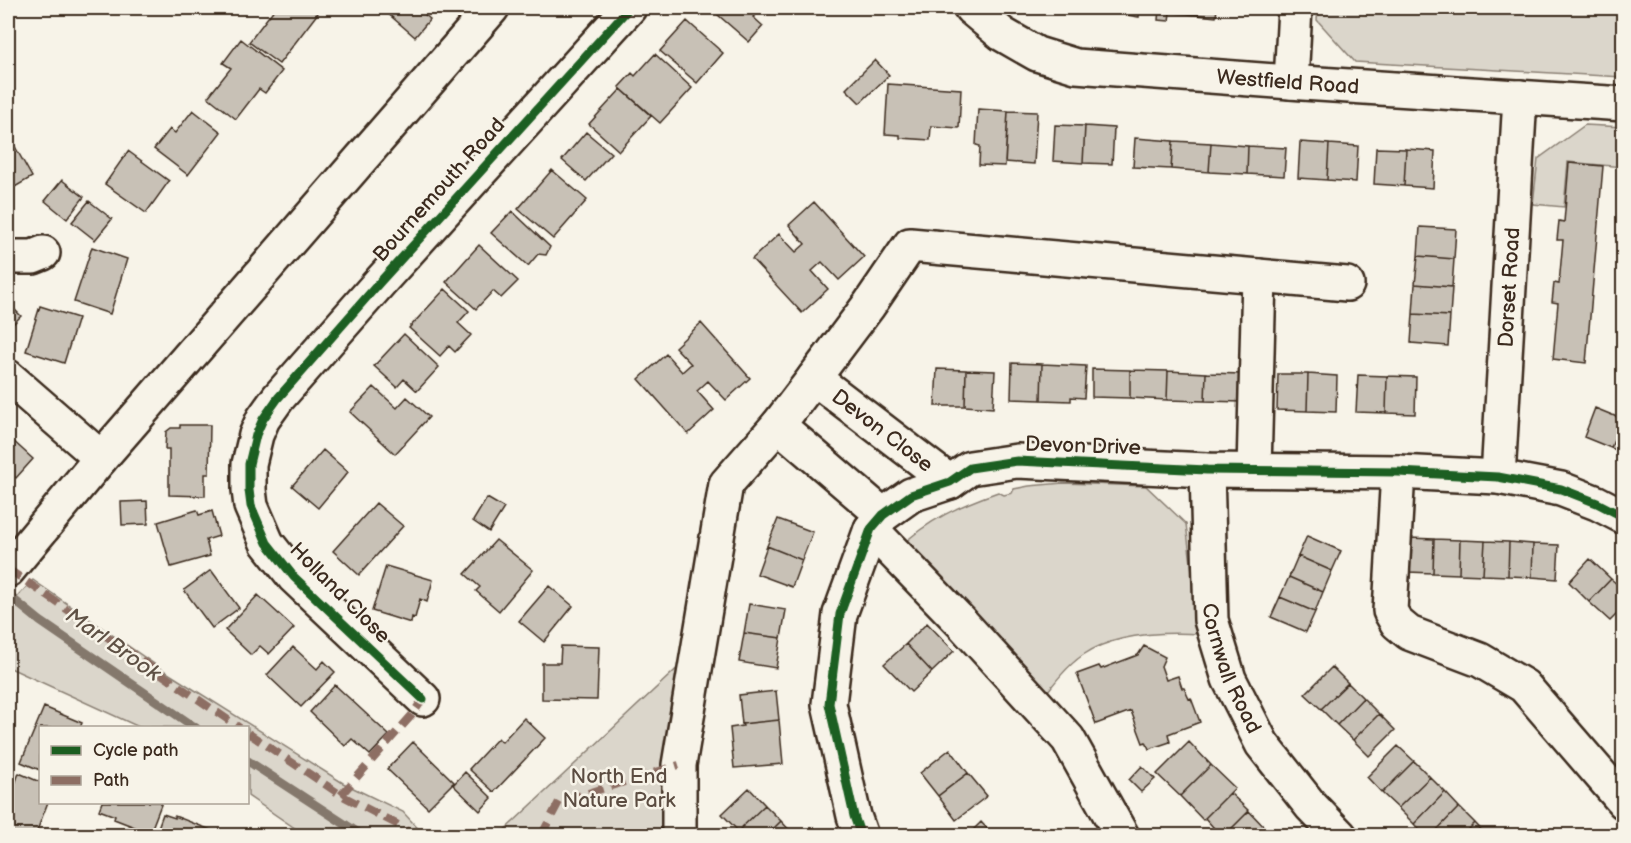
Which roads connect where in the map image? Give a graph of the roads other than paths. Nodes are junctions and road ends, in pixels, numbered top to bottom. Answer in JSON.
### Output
{"nodes":[{"id":1,"x":492,"y":8,"type":"edge"},
{"id":2,"x":629,"y":8,"type":"edge"},
{"id":3,"x":1295,"y":8,"type":"edge"},
{"id":4,"x":985,"y":12,"type":"edge"},
{"id":5,"x":1291,"y":82,"type":"junction"},
{"id":6,"x":1520,"y":97,"type":"junction"},
{"id":7,"x":1623,"y":104,"type":"edge"},
{"id":8,"x":43,"y":253,"type":"dead end"},
{"id":9,"x":8,"y":257,"type":"edge"},
{"id":10,"x":1259,"y":276,"type":"junction"},
{"id":11,"x":1347,"y":284,"type":"dead end"},
{"id":12,"x":8,"y":377,"type":"edge"},
{"id":13,"x":814,"y":378,"type":"junction"},
{"id":14,"x":278,"y":398,"type":"joint"},
{"id":15,"x":777,"y":425,"type":"junction"},
{"id":16,"x":101,"y":458,"type":"junction"},
{"id":17,"x":1207,"y":470,"type":"junction"},
{"id":18,"x":1254,"y":470,"type":"junction"},
{"id":19,"x":1398,"y":472,"type":"junction"},
{"id":20,"x":1498,"y":477,"type":"junction"},
{"id":21,"x":951,"y":482,"type":"junction"},
{"id":22,"x":1623,"y":517,"type":"edge"},
{"id":23,"x":877,"y":522,"type":"junction"},
{"id":24,"x":8,"y":570,"type":"edge"},
{"id":25,"x":423,"y":699,"type":"dead end"},
{"id":26,"x":1623,"y":802,"type":"edge"},
{"id":27,"x":679,"y":836,"type":"edge"},
{"id":28,"x":861,"y":836,"type":"edge"},
{"id":29,"x":1122,"y":836,"type":"edge"},
{"id":30,"x":1340,"y":836,"type":"edge"}],
"edges":[{"from":1,"to":16,"type":"street"},
{"from":2,"to":14,"type":"street","name":"Bournemouth Road"},
{"from":3,"to":5,"type":"street"},
{"from":4,"to":5,"type":"street","name":"Westfield Road"},
{"from":5,"to":6,"type":"street","name":"Westfield Road"},
{"from":6,"to":7,"type":"street","name":"Westfield Road"},
{"from":6,"to":20,"type":"street","name":"Dorset Road"},
{"from":8,"to":9,"type":"street"},
{"from":10,"to":11,"type":"street"},
{"from":10,"to":13,"type":"street","name":"Devon Close"},
{"from":10,"to":18,"type":"street"},
{"from":12,"to":16,"type":"street"},
{"from":13,"to":15,"type":"street","name":"Devon Close"},
{"from":13,"to":21,"type":"street","name":"Devon Close"},
{"from":14,"to":25,"type":"street","name":"Holland Close"},
{"from":15,"to":23,"type":"street"},
{"from":15,"to":27,"type":"street","name":"Devon Close"},
{"from":16,"to":24,"type":"street"},
{"from":17,"to":18,"type":"street","name":"Devon Drive"},
{"from":17,"to":21,"type":"street","name":"Devon Drive"},
{"from":17,"to":30,"type":"street","name":"Cornwall Road"},
{"from":18,"to":19,"type":"street","name":"Devon Drive"},
{"from":19,"to":20,"type":"street","name":"Devon Drive"},
{"from":19,"to":26,"type":"street"},
{"from":20,"to":22,"type":"street","name":"Devon Drive"},
{"from":21,"to":23,"type":"street","name":"Devon Drive"},
{"from":23,"to":28,"type":"street"},
{"from":23,"to":29,"type":"street"}]}
